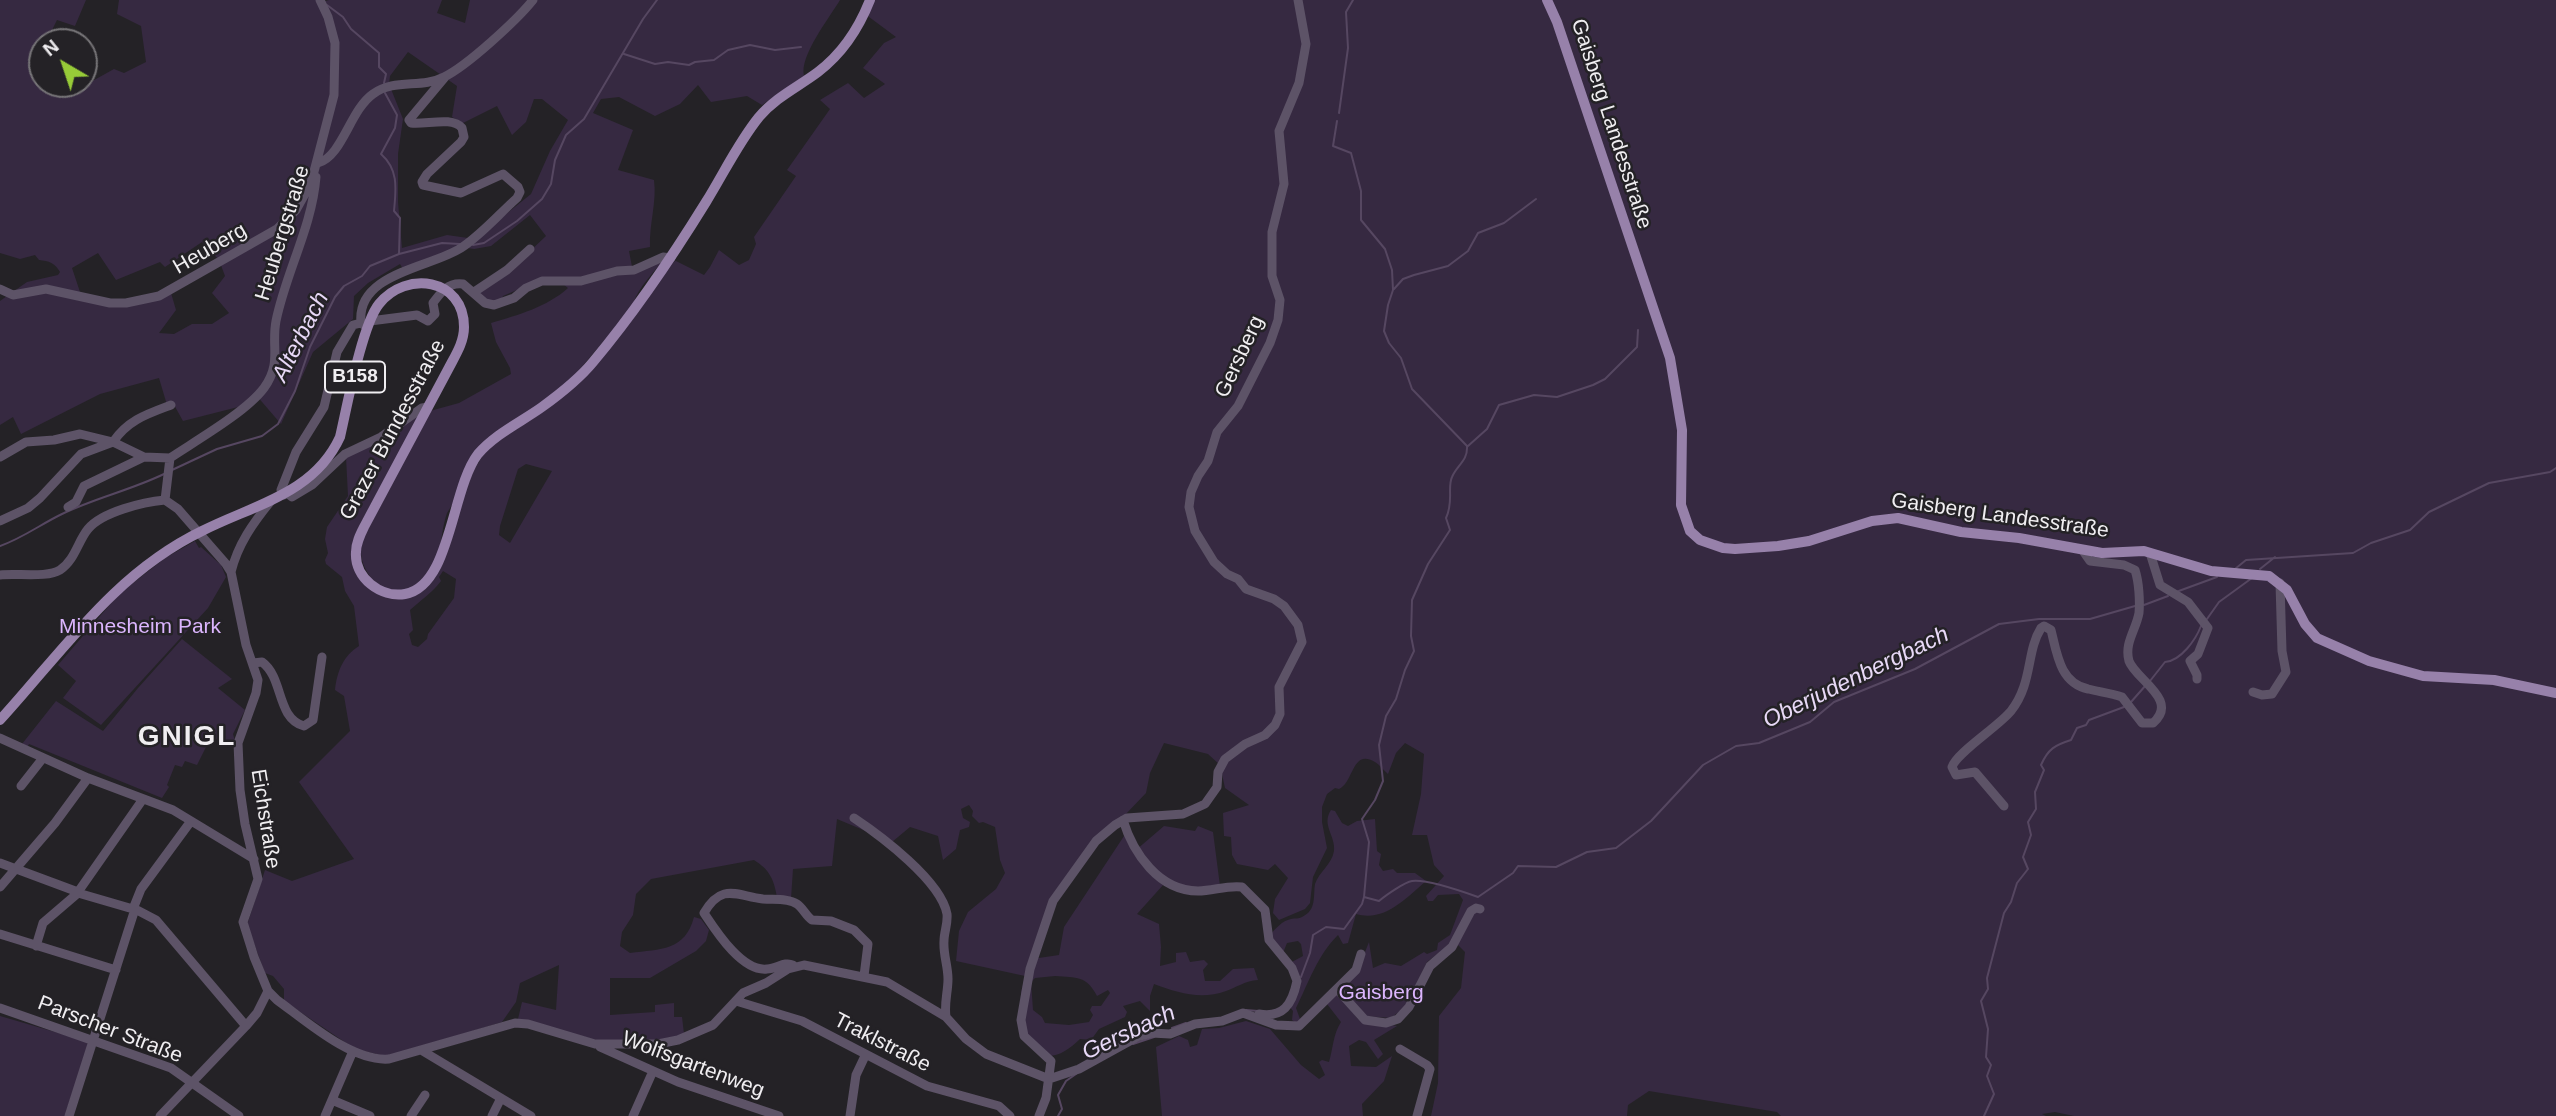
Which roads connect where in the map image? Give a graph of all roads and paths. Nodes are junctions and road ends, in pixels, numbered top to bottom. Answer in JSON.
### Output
{"nodes":[{"id":1,"x":320,"y":0,"type":"edge"},
{"id":2,"x":533,"y":0,"type":"edge"},
{"id":3,"x":870,"y":0,"type":"edge"},
{"id":4,"x":1298,"y":0,"type":"edge"},
{"id":5,"x":1547,"y":0,"type":"edge"},
{"id":6,"x":444,"y":77,"type":"junction"},
{"id":7,"x":318,"y":163,"type":"junction"},
{"id":8,"x":530,"y":249,"type":"dead end"},
{"id":9,"x":671,"y":258,"type":"junction"},
{"id":10,"x":0,"y":289,"type":"edge"},
{"id":11,"x":444,"y":289,"type":"junction"},
{"id":12,"x":474,"y":292,"type":"junction"},
{"id":13,"x":366,"y":324,"type":"junction"},
{"id":14,"x":171,"y":405,"type":"dead end"},
{"id":15,"x":428,"y":407,"type":"junction"},
{"id":16,"x":113,"y":442,"type":"junction"},
{"id":17,"x":0,"y":457,"type":"edge"},
{"id":18,"x":144,"y":457,"type":"junction"},
{"id":19,"x":170,"y":458,"type":"junction"},
{"id":20,"x":286,"y":494,"type":"junction"},
{"id":21,"x":165,"y":500,"type":"junction"},
{"id":22,"x":272,"y":500,"type":"junction"},
{"id":23,"x":68,"y":508,"type":"dead end"},
{"id":24,"x":0,"y":521,"type":"edge"},
{"id":25,"x":198,"y":533,"type":"junction"},
{"id":26,"x":2083,"y":551,"type":"junction"},
{"id":27,"x":2150,"y":553,"type":"junction"},
{"id":28,"x":231,"y":572,"type":"junction"},
{"id":29,"x":0,"y":575,"type":"edge"},
{"id":30,"x":2278,"y":582,"type":"junction"},
{"id":31,"x":322,"y":657,"type":"dead end"},
{"id":32,"x":253,"y":663,"type":"junction"},
{"id":33,"x":2197,"y":679,"type":"dead end"},
{"id":34,"x":2253,"y":692,"type":"dead end"},
{"id":35,"x":2556,"y":693,"type":"edge"},
{"id":36,"x":0,"y":720,"type":"edge"},
{"id":37,"x":0,"y":738,"type":"edge"},
{"id":38,"x":43,"y":758,"type":"junction"},
{"id":39,"x":89,"y":778,"type":"junction"},
{"id":40,"x":21,"y":786,"type":"dead end"},
{"id":41,"x":143,"y":799,"type":"junction"},
{"id":42,"x":2004,"y":806,"type":"dead end"},
{"id":43,"x":854,"y":818,"type":"dead end"},
{"id":44,"x":1123,"y":820,"type":"junction"},
{"id":45,"x":191,"y":821,"type":"junction"},
{"id":46,"x":254,"y":859,"type":"junction"},
{"id":47,"x":0,"y":863,"type":"edge"},
{"id":48,"x":16,"y":870,"type":"junction"},
{"id":49,"x":0,"y":887,"type":"edge"},
{"id":50,"x":134,"y":909,"type":"junction"},
{"id":51,"x":1480,"y":909,"type":"dead end"},
{"id":52,"x":0,"y":934,"type":"edge"},
{"id":53,"x":36,"y":946,"type":"junction"},
{"id":54,"x":1361,"y":954,"type":"dead end"},
{"id":55,"x":795,"y":967,"type":"junction"},
{"id":56,"x":116,"y":970,"type":"junction"},
{"id":57,"x":864,"y":976,"type":"junction"},
{"id":58,"x":1337,"y":989,"type":"junction"},
{"id":59,"x":268,"y":991,"type":"junction"},
{"id":60,"x":277,"y":1000,"type":"junction"},
{"id":61,"x":736,"y":1001,"type":"junction"},
{"id":62,"x":0,"y":1008,"type":"edge"},
{"id":63,"x":257,"y":1013,"type":"junction"},
{"id":64,"x":1243,"y":1013,"type":"junction"},
{"id":65,"x":946,"y":1017,"type":"junction"},
{"id":66,"x":246,"y":1026,"type":"junction"},
{"id":67,"x":93,"y":1040,"type":"junction"},
{"id":68,"x":595,"y":1044,"type":"junction"},
{"id":69,"x":1399,"y":1049,"type":"dead end"},
{"id":70,"x":421,"y":1050,"type":"junction"},
{"id":71,"x":353,"y":1051,"type":"junction"},
{"id":72,"x":865,"y":1056,"type":"junction"},
{"id":73,"x":653,"y":1071,"type":"junction"},
{"id":74,"x":1049,"y":1079,"type":"junction"},
{"id":75,"x":193,"y":1082,"type":"junction"},
{"id":76,"x":425,"y":1095,"type":"dead end"},
{"id":77,"x":502,"y":1098,"type":"junction"},
{"id":78,"x":332,"y":1100,"type":"junction"},
{"id":79,"x":69,"y":1116,"type":"edge"},
{"id":80,"x":160,"y":1116,"type":"edge"},
{"id":81,"x":239,"y":1116,"type":"edge"},
{"id":82,"x":325,"y":1116,"type":"edge"},
{"id":83,"x":370,"y":1116,"type":"edge"},
{"id":84,"x":411,"y":1116,"type":"edge"},
{"id":85,"x":492,"y":1116,"type":"edge"},
{"id":86,"x":531,"y":1116,"type":"edge"},
{"id":87,"x":633,"y":1116,"type":"edge"},
{"id":88,"x":779,"y":1116,"type":"edge"},
{"id":89,"x":850,"y":1116,"type":"edge"},
{"id":90,"x":1010,"y":1116,"type":"edge"},
{"id":91,"x":1039,"y":1116,"type":"edge"},
{"id":92,"x":1417,"y":1116,"type":"edge"}],
"edges":[{"from":1,"to":7,"type":"street","name":"Heuberg"},
{"from":2,"to":6,"type":"street","name":"Heubergstraße"},
{"from":3,"to":9,"type":"main road","name":"Grazer Bundesstraße"},
{"from":4,"to":44,"type":"street","name":"Gersberg"},
{"from":5,"to":26,"type":"main road","name":"Gaisberg Landesstraße"},
{"from":6,"to":7,"type":"street","name":"Heubergstraße"},
{"from":6,"to":13,"type":"street"},
{"from":7,"to":10,"type":"street","name":"Heuberg"},
{"from":7,"to":19,"type":"street","name":"Heubergstraße"},
{"from":8,"to":12,"type":"street"},
{"from":9,"to":12,"type":"street"},
{"from":9,"to":15,"type":"main road","name":"Grazer Bundesstraße"},
{"from":11,"to":12,"type":"street"},
{"from":11,"to":13,"type":"main road","name":"Grazer Bundesstraße","number":"B158"},
{"from":11,"to":13,"type":"street"},
{"from":11,"to":15,"type":"main road","name":"Grazer Bundesstraße"},
{"from":13,"to":20,"type":"main road","name":"Grazer Bundesstraße","number":"B158"},
{"from":13,"to":20,"type":"street"},
{"from":14,"to":16,"type":"street"},
{"from":15,"to":20,"type":"street"},
{"from":16,"to":17,"type":"street"},
{"from":16,"to":18,"type":"street"},
{"from":16,"to":24,"type":"street"},
{"from":18,"to":19,"type":"street"},
{"from":18,"to":23,"type":"street"},
{"from":19,"to":21,"type":"street"},
{"from":20,"to":22,"type":"main road","name":"Grazer Bundesstraße","number":"B158"},
{"from":21,"to":25,"type":"street"},
{"from":21,"to":29,"type":"street"},
{"from":22,"to":25,"type":"main road","name":"Grazer Bundesstraße","number":"B158"},
{"from":22,"to":28,"type":"street"},
{"from":25,"to":28,"type":"street","name":"Eichstraße"},
{"from":25,"to":36,"type":"main road","number":"B158"},
{"from":26,"to":27,"type":"main road","name":"Gaisberg Landesstraße"},
{"from":26,"to":42,"type":"street"},
{"from":27,"to":30,"type":"main road","name":"Gaisberg Landesstraße"},
{"from":27,"to":33,"type":"street"},
{"from":28,"to":32,"type":"street","name":"Eichstraße"},
{"from":30,"to":34,"type":"street"},
{"from":30,"to":35,"type":"main road"},
{"from":31,"to":32,"type":"street"},
{"from":32,"to":46,"type":"street","name":"Eichstraße"},
{"from":37,"to":38,"type":"street"},
{"from":38,"to":39,"type":"street"},
{"from":38,"to":40,"type":"street"},
{"from":39,"to":41,"type":"street"},
{"from":39,"to":48,"type":"street"},
{"from":41,"to":45,"type":"street"},
{"from":41,"to":48,"type":"street"},
{"from":43,"to":65,"type":"street"},
{"from":44,"to":64,"type":"street"},
{"from":44,"to":74,"type":"street"},
{"from":45,"to":46,"type":"street"},
{"from":45,"to":50,"type":"street"},
{"from":46,"to":59,"type":"street","name":"Eichstraße"},
{"from":47,"to":48,"type":"street"},
{"from":48,"to":49,"type":"street"},
{"from":50,"to":53,"type":"street"},
{"from":50,"to":56,"type":"street"},
{"from":50,"to":66,"type":"street"},
{"from":51,"to":58,"type":"street"},
{"from":52,"to":53,"type":"street"},
{"from":53,"to":56,"type":"street"},
{"from":54,"to":58,"type":"street"},
{"from":55,"to":57,"type":"street"},
{"from":55,"to":57,"type":"street"},
{"from":55,"to":61,"type":"street"},
{"from":56,"to":67,"type":"street"},
{"from":57,"to":65,"type":"street"},
{"from":58,"to":64,"type":"street"},
{"from":59,"to":60,"type":"street"},
{"from":59,"to":63,"type":"street"},
{"from":60,"to":63,"type":"street"},
{"from":60,"to":71,"type":"street"},
{"from":61,"to":68,"type":"street"},
{"from":61,"to":72,"type":"street","name":"Traklstraße"},
{"from":62,"to":67,"type":"street","name":"Parscher Straße"},
{"from":63,"to":66,"type":"street"},
{"from":64,"to":74,"type":"street"},
{"from":65,"to":74,"type":"street"},
{"from":66,"to":75,"type":"street"},
{"from":67,"to":75,"type":"street","name":"Parscher Straße"},
{"from":67,"to":79,"type":"street"},
{"from":68,"to":70,"type":"street"},
{"from":68,"to":73,"type":"street","name":"Wolfsgartenweg"},
{"from":69,"to":92,"type":"street"},
{"from":70,"to":71,"type":"street"},
{"from":70,"to":77,"type":"street"},
{"from":71,"to":78,"type":"street"},
{"from":72,"to":89,"type":"street"},
{"from":72,"to":90,"type":"street","name":"Traklstraße"},
{"from":73,"to":87,"type":"street"},
{"from":73,"to":88,"type":"street","name":"Wolfsgartenweg"},
{"from":74,"to":91,"type":"street"},
{"from":75,"to":80,"type":"street"},
{"from":75,"to":81,"type":"street","name":"Parscher Straße"},
{"from":76,"to":84,"type":"street"},
{"from":77,"to":85,"type":"street"},
{"from":77,"to":86,"type":"street"},
{"from":78,"to":82,"type":"street"},
{"from":78,"to":83,"type":"street"}]}
